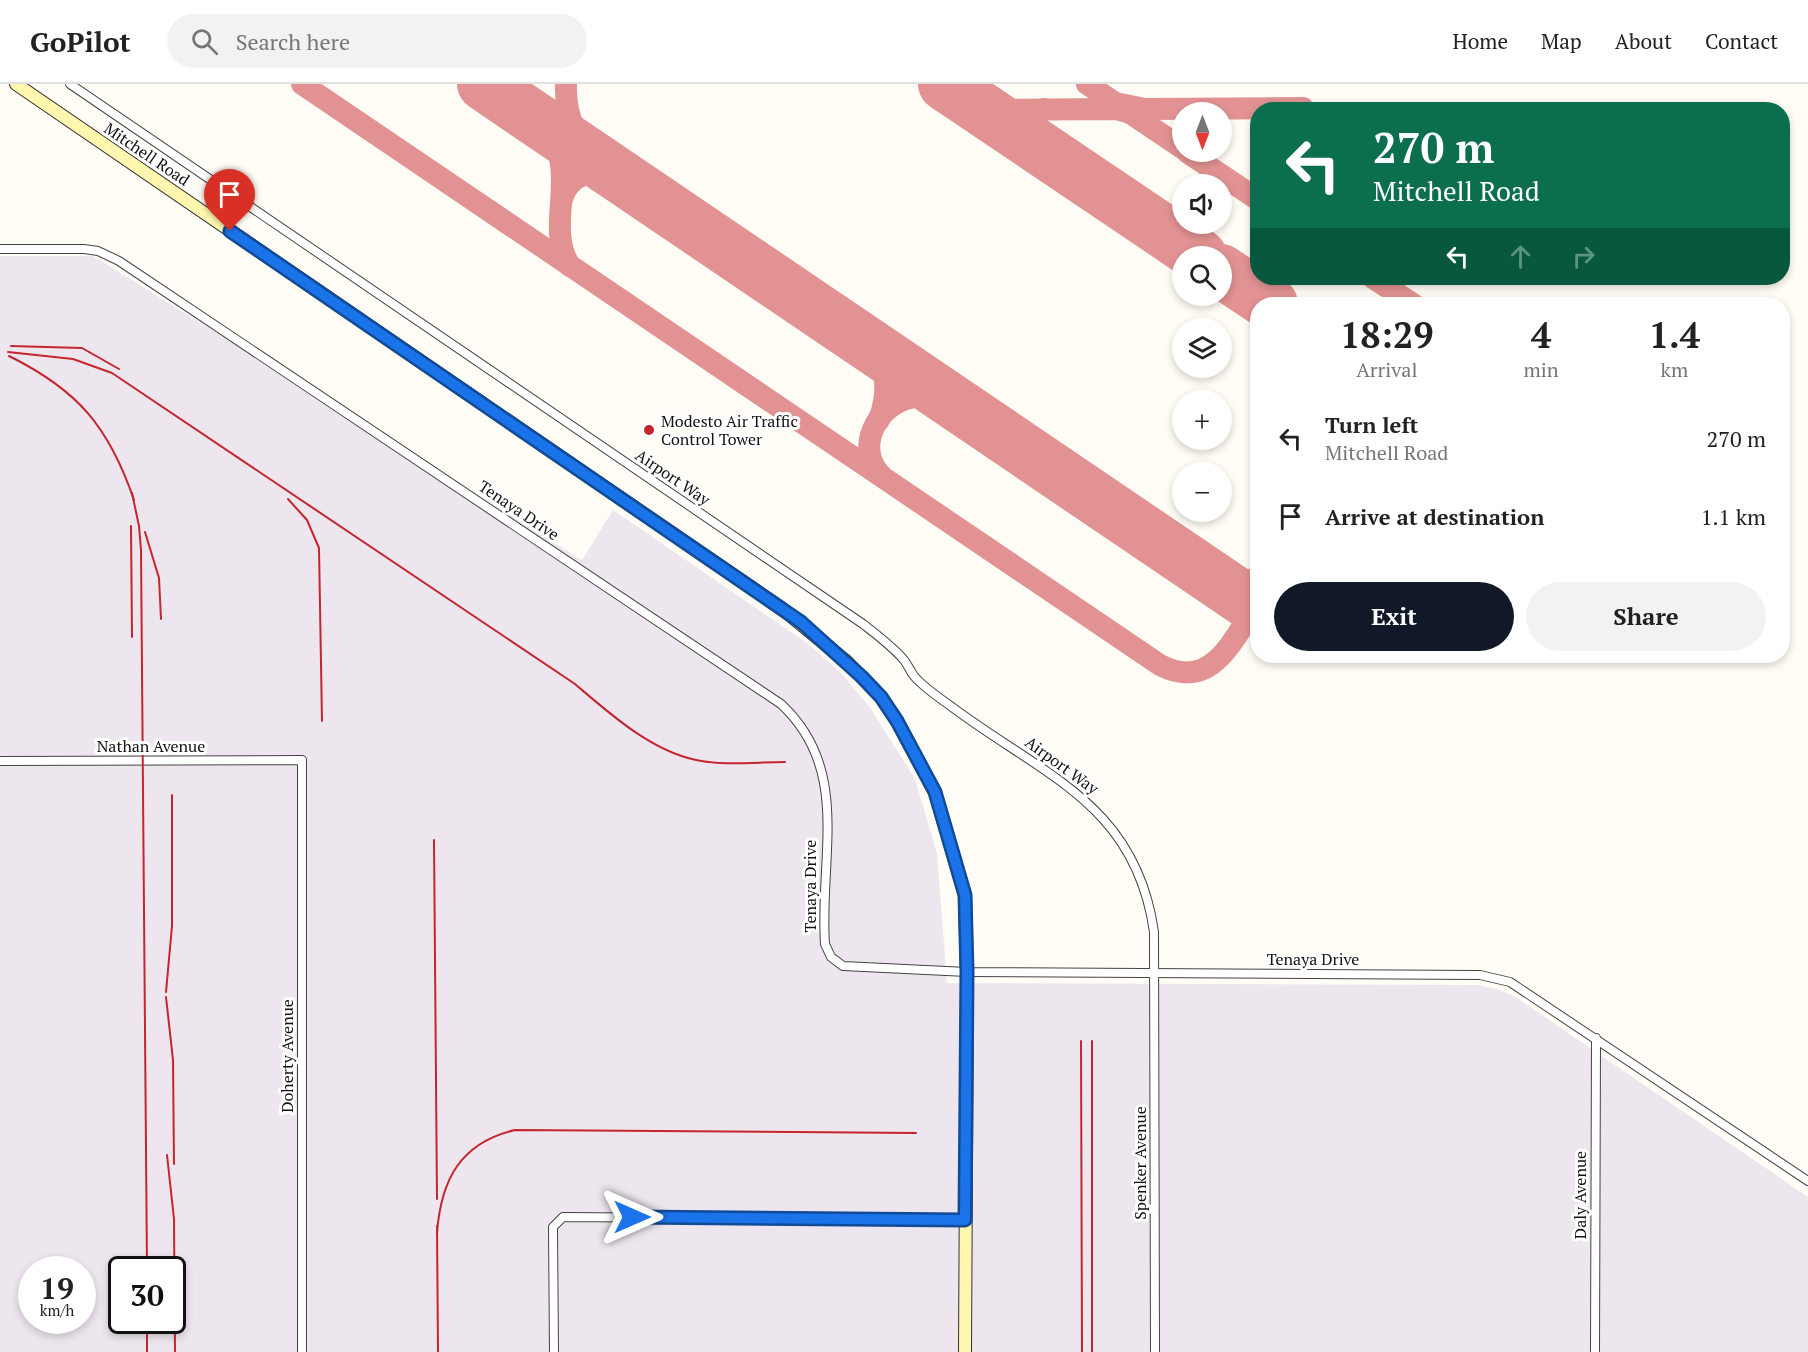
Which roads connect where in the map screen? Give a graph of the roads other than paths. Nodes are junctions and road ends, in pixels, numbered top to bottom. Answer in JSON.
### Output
{"nodes":[{"id":1,"x":16,"y":84,"type":"edge"},
{"id":2,"x":70,"y":84,"type":"edge"},
{"id":3,"x":0,"y":249,"type":"edge"},
{"id":4,"x":302,"y":760,"type":"joint"},
{"id":5,"x":0,"y":761,"type":"edge"},
{"id":6,"x":967,"y":972,"type":"junction"},
{"id":7,"x":1155,"y":974,"type":"junction"},
{"id":8,"x":1596,"y":1038,"type":"junction"},
{"id":9,"x":1808,"y":1181,"type":"edge"},
{"id":10,"x":965,"y":1220,"type":"junction"},
{"id":11,"x":302,"y":1352,"type":"edge"},
{"id":12,"x":554,"y":1352,"type":"edge"},
{"id":13,"x":965,"y":1352,"type":"edge"},
{"id":14,"x":1155,"y":1352,"type":"edge"},
{"id":15,"x":1595,"y":1352,"type":"edge"}],
"edges":[{"from":1,"to":6,"type":"main road","name":"Mitchell Road"},
{"from":2,"to":7,"type":"street","name":"Airport Way"},
{"from":3,"to":6,"type":"street","name":"Tenaya Drive"},
{"from":4,"to":5,"type":"street","name":"Nathan Avenue"},
{"from":4,"to":11,"type":"street","name":"Doherty Avenue"},
{"from":6,"to":7,"type":"street","name":"Tenaya Drive"},
{"from":6,"to":10,"type":"main road","name":"Mitchell Road"},
{"from":7,"to":8,"type":"street","name":"Tenaya Drive"},
{"from":7,"to":14,"type":"street","name":"Spenker Avenue"},
{"from":8,"to":9,"type":"street","name":"Tenaya Drive"},
{"from":8,"to":15,"type":"street","name":"Daly Avenue"},
{"from":10,"to":12,"type":"street"},
{"from":10,"to":13,"type":"main road","name":"Mitchell Road"}]}
